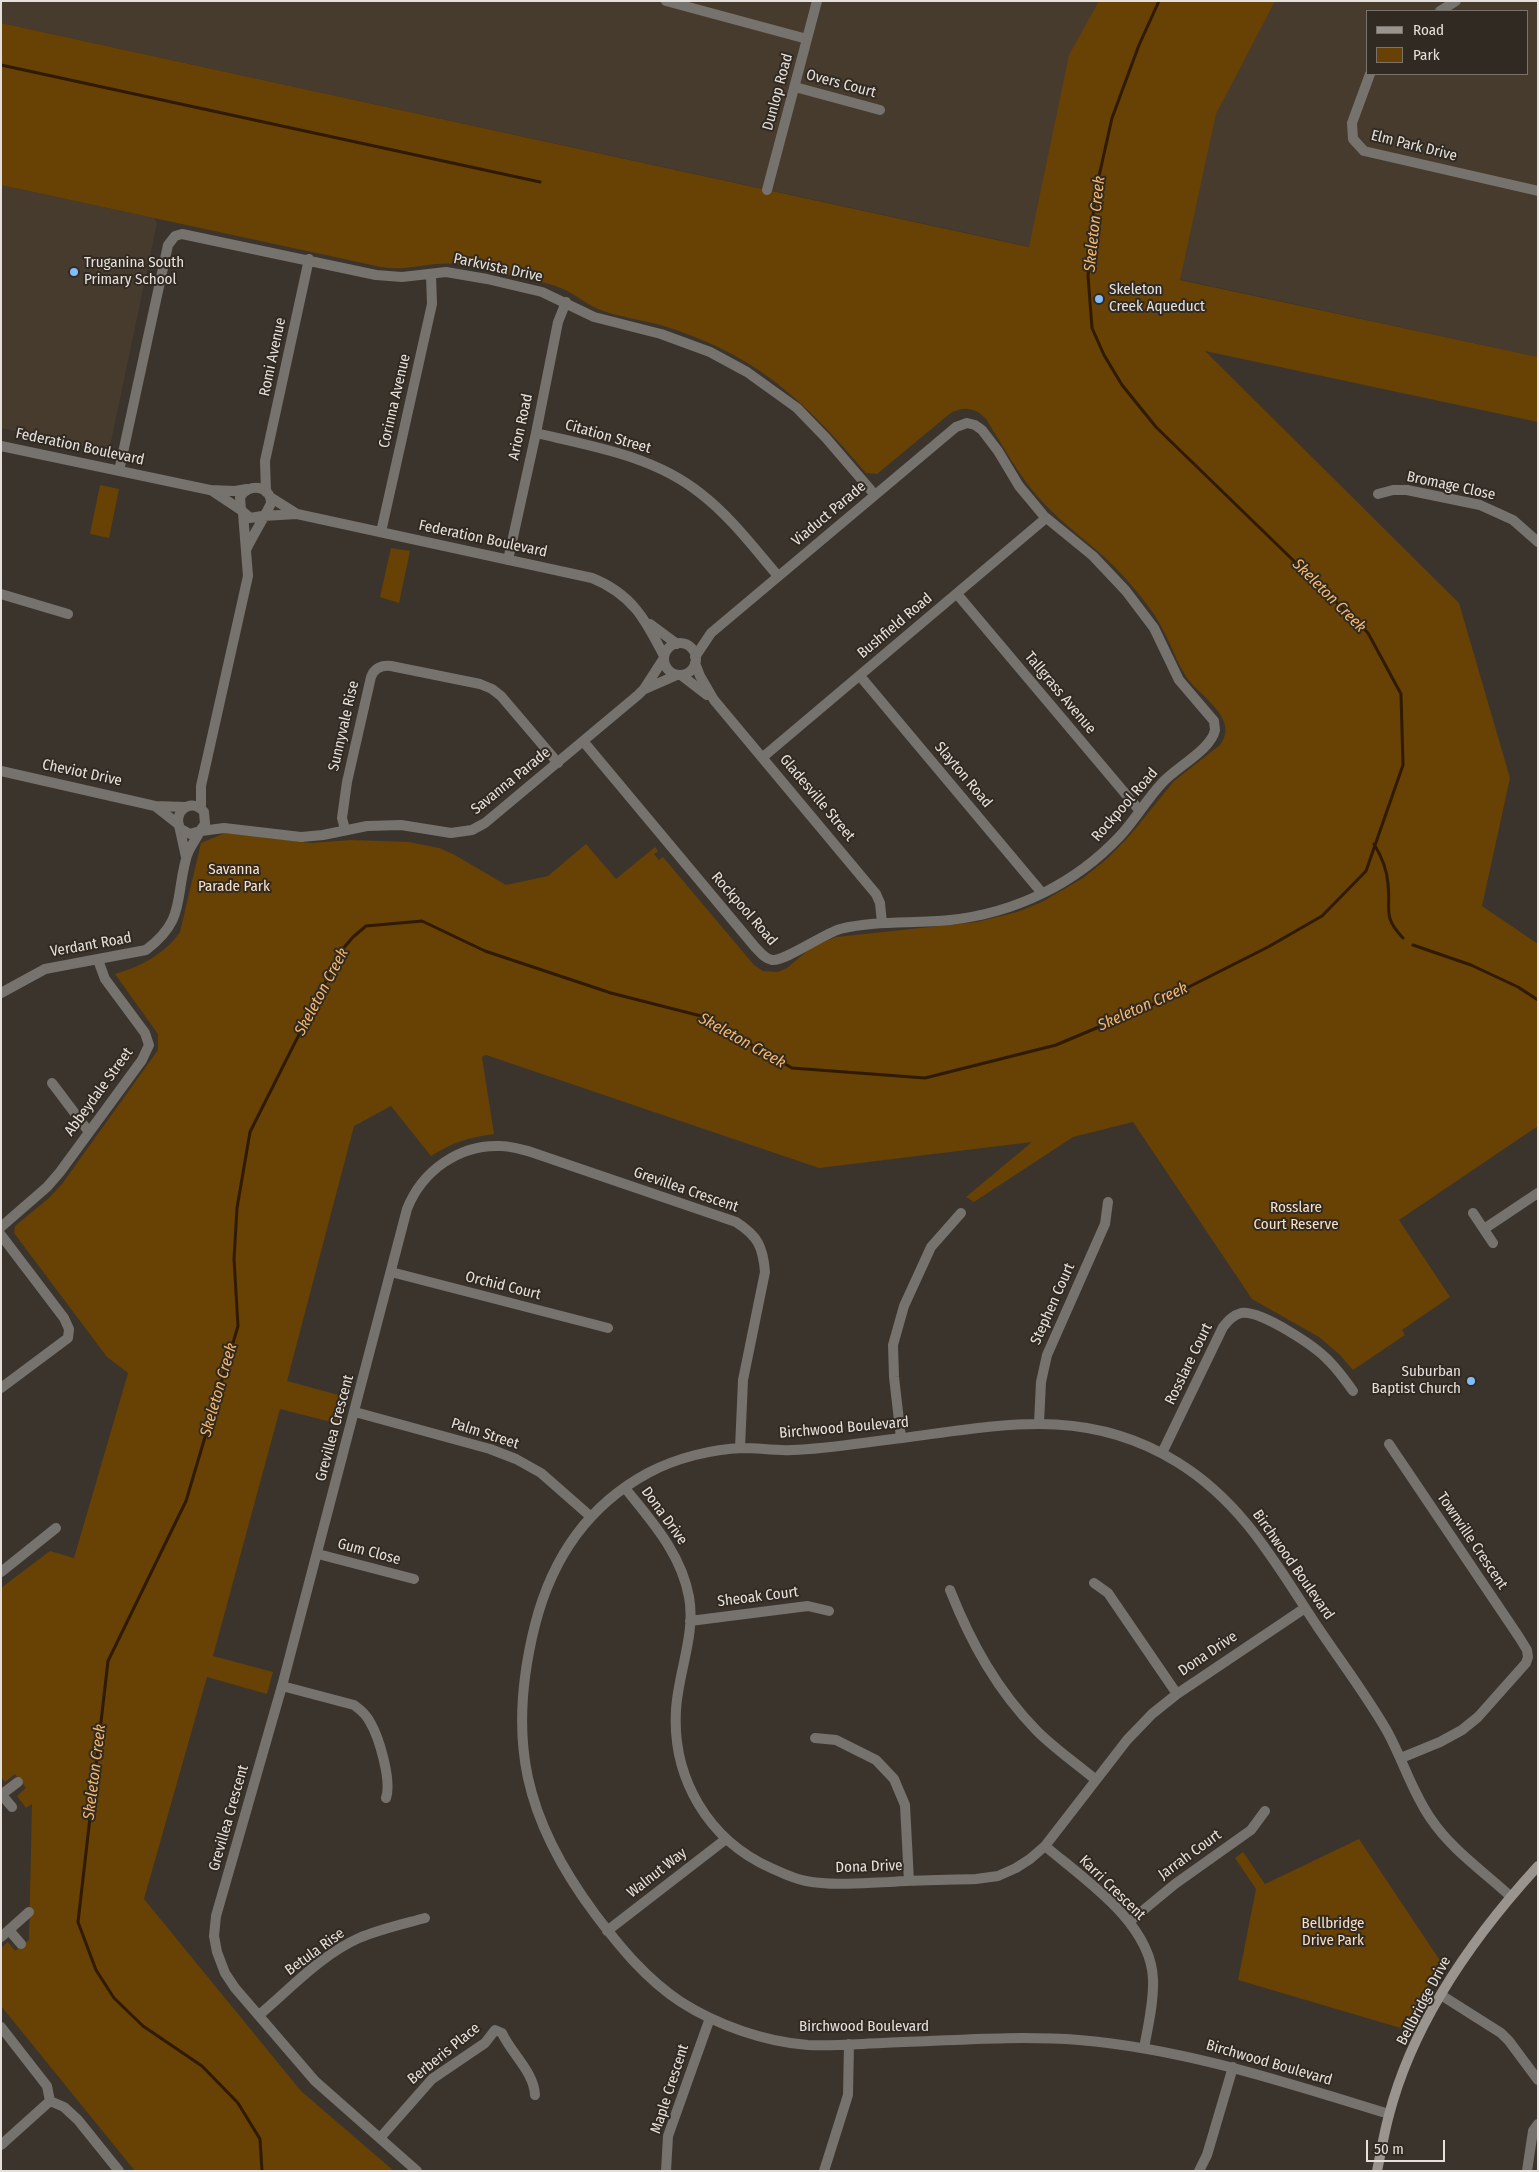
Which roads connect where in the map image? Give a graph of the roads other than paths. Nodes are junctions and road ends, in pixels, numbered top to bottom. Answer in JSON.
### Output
{"nodes":[{"id":1,"x":666,"y":1,"type":"edge"},
{"id":2,"x":817,"y":1,"type":"edge"},
{"id":3,"x":1456,"y":1,"type":"edge"},
{"id":4,"x":1442,"y":10,"type":"edge"},
{"id":5,"x":807,"y":39,"type":"junction"},
{"id":6,"x":1370,"y":75,"type":"edge"},
{"id":7,"x":795,"y":87,"type":"junction"},
{"id":8,"x":880,"y":110,"type":"dead end"},
{"id":9,"x":767,"y":190,"type":"dead end"},
{"id":10,"x":1538,"y":191,"type":"edge"},
{"id":11,"x":309,"y":260,"type":"junction"},
{"id":12,"x":431,"y":275,"type":"junction"},
{"id":13,"x":566,"y":302,"type":"junction"},
{"id":14,"x":969,"y":424,"type":"joint"},
{"id":15,"x":536,"y":433,"type":"junction"},
{"id":16,"x":1,"y":446,"type":"edge"},
{"id":17,"x":265,"y":461,"type":"junction"},
{"id":18,"x":119,"y":471,"type":"junction"},
{"id":19,"x":247,"y":489,"type":"junction"},
{"id":20,"x":210,"y":490,"type":"junction"},
{"id":21,"x":1378,"y":494,"type":"dead end"},
{"id":22,"x":268,"y":495,"type":"junction"},
{"id":23,"x":876,"y":495,"type":"junction"},
{"id":24,"x":242,"y":511,"type":"junction"},
{"id":25,"x":297,"y":514,"type":"junction"},
{"id":26,"x":263,"y":516,"type":"junction"},
{"id":27,"x":1046,"y":518,"type":"junction"},
{"id":28,"x":381,"y":532,"type":"junction"},
{"id":29,"x":1538,"y":542,"type":"edge"},
{"id":30,"x":246,"y":548,"type":"junction"},
{"id":31,"x":508,"y":560,"type":"junction"},
{"id":32,"x":778,"y":576,"type":"junction"},
{"id":33,"x":1,"y":594,"type":"edge"},
{"id":34,"x":957,"y":594,"type":"junction"},
{"id":35,"x":68,"y":614,"type":"dead end"},
{"id":36,"x":647,"y":622,"type":"junction"},
{"id":37,"x":711,"y":633,"type":"junction"},
{"id":38,"x":679,"y":644,"type":"junction"},
{"id":39,"x":664,"y":657,"type":"junction"},
{"id":40,"x":695,"y":660,"type":"junction"},
{"id":41,"x":679,"y":675,"type":"junction"},
{"id":42,"x":860,"y":676,"type":"junction"},
{"id":43,"x":644,"y":689,"type":"junction"},
{"id":44,"x":714,"y":700,"type":"junction"},
{"id":45,"x":583,"y":741,"type":"junction"},
{"id":46,"x":763,"y":756,"type":"junction"},
{"id":47,"x":558,"y":763,"type":"junction"},
{"id":48,"x":1,"y":771,"type":"edge"},
{"id":49,"x":201,"y":786,"type":"junction"},
{"id":50,"x":156,"y":806,"type":"junction"},
{"id":51,"x":187,"y":806,"type":"junction"},
{"id":52,"x":1140,"y":811,"type":"junction"},
{"id":53,"x":203,"y":812,"type":"junction"},
{"id":54,"x":179,"y":826,"type":"junction"},
{"id":55,"x":224,"y":828,"type":"junction"},
{"id":56,"x":345,"y":829,"type":"junction"},
{"id":57,"x":201,"y":831,"type":"junction"},
{"id":58,"x":186,"y":857,"type":"junction"},
{"id":59,"x":1042,"y":893,"type":"junction"},
{"id":60,"x":882,"y":923,"type":"junction"},
{"id":61,"x":98,"y":960,"type":"junction"},
{"id":62,"x":1,"y":993,"type":"edge"},
{"id":63,"x":52,"y":1083,"type":"dead end"},
{"id":64,"x":89,"y":1132,"type":"junction"},
{"id":65,"x":1538,"y":1193,"type":"edge"},
{"id":66,"x":1108,"y":1202,"type":"dead end"},
{"id":67,"x":961,"y":1213,"type":"dead end"},
{"id":68,"x":1472,"y":1213,"type":"dead end"},
{"id":69,"x":1,"y":1227,"type":"edge"},
{"id":70,"x":1484,"y":1229,"type":"junction"},
{"id":71,"x":1,"y":1235,"type":"edge"},
{"id":72,"x":1493,"y":1243,"type":"dead end"},
{"id":73,"x":391,"y":1272,"type":"junction"},
{"id":74,"x":608,"y":1328,"type":"dead end"},
{"id":75,"x":1,"y":1388,"type":"edge"},
{"id":76,"x":1353,"y":1391,"type":"dead end"},
{"id":77,"x":355,"y":1412,"type":"junction"},
{"id":78,"x":1039,"y":1423,"type":"junction"},
{"id":79,"x":901,"y":1438,"type":"junction"},
{"id":80,"x":1389,"y":1444,"type":"dead end"},
{"id":81,"x":740,"y":1448,"type":"junction"},
{"id":82,"x":1162,"y":1454,"type":"junction"},
{"id":83,"x":625,"y":1488,"type":"junction"},
{"id":84,"x":590,"y":1516,"type":"junction"},
{"id":85,"x":56,"y":1528,"type":"dead end"},
{"id":86,"x":318,"y":1554,"type":"junction"},
{"id":87,"x":1,"y":1572,"type":"edge"},
{"id":88,"x":414,"y":1579,"type":"dead end"},
{"id":89,"x":1094,"y":1583,"type":"dead end"},
{"id":90,"x":950,"y":1590,"type":"dead end"},
{"id":91,"x":1305,"y":1608,"type":"junction"},
{"id":92,"x":829,"y":1611,"type":"dead end"},
{"id":93,"x":690,"y":1620,"type":"junction"},
{"id":94,"x":1533,"y":1657,"type":"edge"},
{"id":95,"x":282,"y":1686,"type":"junction"},
{"id":96,"x":1177,"y":1694,"type":"junction"},
{"id":97,"x":815,"y":1738,"type":"dead end"},
{"id":98,"x":1401,"y":1758,"type":"junction"},
{"id":99,"x":1096,"y":1780,"type":"junction"},
{"id":100,"x":18,"y":1782,"type":"dead end"},
{"id":101,"x":2,"y":1794,"type":"edge"},
{"id":102,"x":386,"y":1798,"type":"dead end"},
{"id":103,"x":12,"y":1807,"type":"dead end"},
{"id":104,"x":1266,"y":1811,"type":"dead end"},
{"id":105,"x":726,"y":1839,"type":"junction"},
{"id":106,"x":1045,"y":1846,"type":"junction"},
{"id":107,"x":1538,"y":1866,"type":"edge"},
{"id":108,"x":909,"y":1881,"type":"junction"},
{"id":109,"x":1510,"y":1896,"type":"junction"},
{"id":110,"x":29,"y":1912,"type":"dead end"},
{"id":111,"x":425,"y":1918,"type":"dead end"},
{"id":112,"x":1129,"y":1922,"type":"junction"},
{"id":113,"x":608,"y":1930,"type":"junction"},
{"id":114,"x":5,"y":1934,"type":"edge"},
{"id":115,"x":20,"y":1944,"type":"dead end"},
{"id":116,"x":1441,"y":1995,"type":"junction"},
{"id":117,"x":259,"y":2015,"type":"junction"},
{"id":118,"x":710,"y":2018,"type":"junction"},
{"id":119,"x":1,"y":2027,"type":"edge"},
{"id":120,"x":849,"y":2044,"type":"junction"},
{"id":121,"x":1144,"y":2048,"type":"junction"},
{"id":122,"x":1233,"y":2068,"type":"junction"},
{"id":123,"x":1538,"y":2080,"type":"edge"},
{"id":124,"x":535,"y":2095,"type":"dead end"},
{"id":125,"x":50,"y":2101,"type":"junction"},
{"id":126,"x":1389,"y":2114,"type":"junction"},
{"id":127,"x":1538,"y":2124,"type":"edge"},
{"id":128,"x":380,"y":2138,"type":"junction"},
{"id":129,"x":1,"y":2145,"type":"edge"},
{"id":130,"x":119,"y":2171,"type":"edge"},
{"id":131,"x":417,"y":2171,"type":"edge"},
{"id":132,"x":666,"y":2171,"type":"edge"},
{"id":133,"x":824,"y":2171,"type":"edge"},
{"id":134,"x":1199,"y":2171,"type":"edge"},
{"id":135,"x":1377,"y":2171,"type":"edge"},
{"id":136,"x":1527,"y":2171,"type":"edge"}],
"edges":[{"from":1,"to":5,"type":"street"},
{"from":2,"to":5,"type":"street","name":"Dunlop Road"},
{"from":3,"to":4,"type":"street"},
{"from":5,"to":7,"type":"street","name":"Dunlop Road"},
{"from":6,"to":10,"type":"street","name":"Elm Park Drive"},
{"from":7,"to":8,"type":"street","name":"Overs Court"},
{"from":7,"to":9,"type":"street","name":"Dunlop Road"},
{"from":11,"to":12,"type":"street","name":"Parkvista Drive"},
{"from":11,"to":17,"type":"street","name":"Romi Avenue"},
{"from":11,"to":18,"type":"street","name":"Parkvista Drive"},
{"from":12,"to":13,"type":"street","name":"Parkvista Drive"},
{"from":12,"to":28,"type":"street","name":"Corinna Avenue"},
{"from":13,"to":15,"type":"street","name":"Arion Road"},
{"from":13,"to":23,"type":"street","name":"Parkvista Drive"},
{"from":14,"to":23,"type":"street","name":"Viaduct Parade"},
{"from":14,"to":27,"type":"street","name":"Rockpool Road"},
{"from":15,"to":31,"type":"street","name":"Arion Road"},
{"from":15,"to":32,"type":"street","name":"Citation Street"},
{"from":16,"to":18,"type":"street","name":"Federation Boulevard"},
{"from":17,"to":19,"type":"street","name":"Romi Avenue"},
{"from":17,"to":22,"type":"street","name":"Romi Avenue"},
{"from":18,"to":20,"type":"street","name":"Federation Boulevard"},
{"from":19,"to":20,"type":"street","name":"Federation Boulevard"},
{"from":19,"to":22,"type":"street"},
{"from":19,"to":24,"type":"street"},
{"from":20,"to":24,"type":"street","name":"Federation Boulevard"},
{"from":21,"to":29,"type":"street","name":"Bromage Close"},
{"from":22,"to":25,"type":"street","name":"Federation Boulevard"},
{"from":22,"to":26,"type":"street"},
{"from":23,"to":32,"type":"street","name":"Viaduct Parade"},
{"from":24,"to":26,"type":"street"},
{"from":24,"to":30,"type":"street"},
{"from":25,"to":26,"type":"street","name":"Federation Boulevard"},
{"from":25,"to":28,"type":"street","name":"Federation Boulevard"},
{"from":26,"to":30,"type":"street"},
{"from":27,"to":34,"type":"street","name":"Bushfield Road"},
{"from":27,"to":52,"type":"street","name":"Rockpool Road"},
{"from":28,"to":31,"type":"street","name":"Federation Boulevard"},
{"from":30,"to":49,"type":"street"},
{"from":31,"to":36,"type":"street","name":"Federation Boulevard"},
{"from":32,"to":37,"type":"street","name":"Viaduct Parade"},
{"from":33,"to":35,"type":"street"},
{"from":34,"to":42,"type":"street","name":"Bushfield Road"},
{"from":34,"to":52,"type":"street","name":"Tallgrass Avenue"},
{"from":36,"to":38,"type":"street","name":"Federation Boulevard"},
{"from":36,"to":39,"type":"street","name":"Federation Boulevard"},
{"from":37,"to":38,"type":"street","name":"Viaduct Parade"},
{"from":37,"to":40,"type":"street","name":"Viaduct Parade"},
{"from":38,"to":39,"type":"street"},
{"from":38,"to":40,"type":"street"},
{"from":39,"to":41,"type":"street"},
{"from":39,"to":43,"type":"street","name":"Savanna Parade"},
{"from":40,"to":41,"type":"street"},
{"from":40,"to":44,"type":"street","name":"Gladesville Street"},
{"from":41,"to":43,"type":"street","name":"Savanna Parade"},
{"from":41,"to":44,"type":"street","name":"Gladesville Street"},
{"from":42,"to":46,"type":"street","name":"Bushfield Road"},
{"from":42,"to":59,"type":"street","name":"Slayton Road"},
{"from":43,"to":45,"type":"street","name":"Savanna Parade"},
{"from":44,"to":46,"type":"street","name":"Gladesville Street"},
{"from":45,"to":47,"type":"street","name":"Savanna Parade"},
{"from":45,"to":60,"type":"street","name":"Rockpool Road"},
{"from":46,"to":60,"type":"street","name":"Gladesville Street"},
{"from":47,"to":56,"type":"street","name":"Savanna Parade"},
{"from":47,"to":56,"type":"street","name":"Sunnyvale Rise"},
{"from":48,"to":50,"type":"street","name":"Cheviot Drive"},
{"from":49,"to":51,"type":"street"},
{"from":49,"to":53,"type":"street"},
{"from":50,"to":51,"type":"street","name":"Cheviot Drive"},
{"from":50,"to":54,"type":"street","name":"Cheviot Drive"},
{"from":51,"to":53,"type":"street"},
{"from":51,"to":54,"type":"street"},
{"from":52,"to":59,"type":"street","name":"Rockpool Road"},
{"from":53,"to":55,"type":"street","name":"Savanna Parade"},
{"from":53,"to":57,"type":"street"},
{"from":54,"to":57,"type":"street"},
{"from":54,"to":58,"type":"street","name":"Verdant Road"},
{"from":55,"to":56,"type":"street","name":"Savanna Parade"},
{"from":55,"to":57,"type":"street","name":"Savanna Parade"},
{"from":57,"to":58,"type":"street","name":"Verdant Road"},
{"from":58,"to":61,"type":"street","name":"Verdant Road"},
{"from":59,"to":60,"type":"street","name":"Rockpool Road"},
{"from":61,"to":62,"type":"street","name":"Verdant Road"},
{"from":61,"to":64,"type":"street","name":"Abbeydale Street"},
{"from":63,"to":64,"type":"street"},
{"from":64,"to":69,"type":"street","name":"Abbeydale Street"},
{"from":65,"to":70,"type":"street"},
{"from":66,"to":78,"type":"street","name":"Stephen Court"},
{"from":67,"to":79,"type":"street"},
{"from":68,"to":70,"type":"street"},
{"from":70,"to":72,"type":"street"},
{"from":71,"to":75,"type":"street"},
{"from":73,"to":74,"type":"street","name":"Orchid Court"},
{"from":73,"to":77,"type":"street","name":"Grevillea Crescent"},
{"from":73,"to":81,"type":"street","name":"Grevillea Crescent"},
{"from":76,"to":82,"type":"street","name":"Rosslare Court"},
{"from":77,"to":84,"type":"street","name":"Palm Street"},
{"from":77,"to":86,"type":"street","name":"Grevillea Crescent"},
{"from":78,"to":79,"type":"street","name":"Birchwood Boulevard"},
{"from":78,"to":82,"type":"street","name":"Birchwood Boulevard"},
{"from":79,"to":81,"type":"street","name":"Birchwood Boulevard"},
{"from":80,"to":94,"type":"street","name":"Townville Crescent"},
{"from":81,"to":83,"type":"street","name":"Birchwood Boulevard"},
{"from":82,"to":91,"type":"street","name":"Birchwood Boulevard"},
{"from":83,"to":84,"type":"street","name":"Birchwood Boulevard"},
{"from":83,"to":93,"type":"street","name":"Dona Drive"},
{"from":84,"to":113,"type":"street","name":"Birchwood Boulevard"},
{"from":85,"to":87,"type":"street"},
{"from":86,"to":88,"type":"street","name":"Gum Close"},
{"from":86,"to":95,"type":"street","name":"Grevillea Crescent"},
{"from":89,"to":96,"type":"street"},
{"from":90,"to":99,"type":"street"},
{"from":91,"to":96,"type":"street","name":"Dona Drive"},
{"from":91,"to":98,"type":"street","name":"Birchwood Boulevard"},
{"from":92,"to":93,"type":"street","name":"Sheoak Court"},
{"from":93,"to":105,"type":"street","name":"Dona Drive"},
{"from":94,"to":98,"type":"street","name":"Townville Crescent"},
{"from":95,"to":102,"type":"street"},
{"from":95,"to":117,"type":"street","name":"Grevillea Crescent"},
{"from":96,"to":99,"type":"street","name":"Dona Drive"},
{"from":97,"to":108,"type":"street"},
{"from":98,"to":109,"type":"street","name":"Birchwood Boulevard"},
{"from":99,"to":106,"type":"street","name":"Dona Drive"},
{"from":100,"to":101,"type":"street"},
{"from":101,"to":103,"type":"street"},
{"from":104,"to":112,"type":"street","name":"Jarrah Court"},
{"from":105,"to":108,"type":"street","name":"Dona Drive"},
{"from":105,"to":113,"type":"street","name":"Walnut Way"},
{"from":106,"to":108,"type":"street","name":"Dona Drive"},
{"from":106,"to":112,"type":"street","name":"Karri Crescent"},
{"from":107,"to":109,"type":"street","name":"Bellbridge Drive"},
{"from":109,"to":116,"type":"street","name":"Bellbridge Drive"},
{"from":110,"to":114,"type":"street"},
{"from":111,"to":117,"type":"street","name":"Betula Rise"},
{"from":112,"to":121,"type":"street","name":"Karri Crescent"},
{"from":113,"to":118,"type":"street","name":"Birchwood Boulevard"},
{"from":114,"to":115,"type":"street"},
{"from":116,"to":123,"type":"street"},
{"from":116,"to":126,"type":"street","name":"Bellbridge Drive"},
{"from":117,"to":128,"type":"street","name":"Grevillea Crescent"},
{"from":118,"to":120,"type":"street","name":"Birchwood Boulevard"},
{"from":118,"to":132,"type":"street","name":"Maple Crescent"},
{"from":119,"to":125,"type":"street"},
{"from":120,"to":121,"type":"street","name":"Birchwood Boulevard"},
{"from":120,"to":133,"type":"street"},
{"from":121,"to":122,"type":"street","name":"Birchwood Boulevard"},
{"from":122,"to":126,"type":"street","name":"Birchwood Boulevard"},
{"from":122,"to":134,"type":"street"},
{"from":124,"to":128,"type":"street","name":"Berberis Place"},
{"from":125,"to":129,"type":"street"},
{"from":125,"to":130,"type":"street"},
{"from":126,"to":135,"type":"street","name":"Bellbridge Drive"},
{"from":127,"to":136,"type":"street"},
{"from":128,"to":131,"type":"street","name":"Grevillea Crescent"}]}
